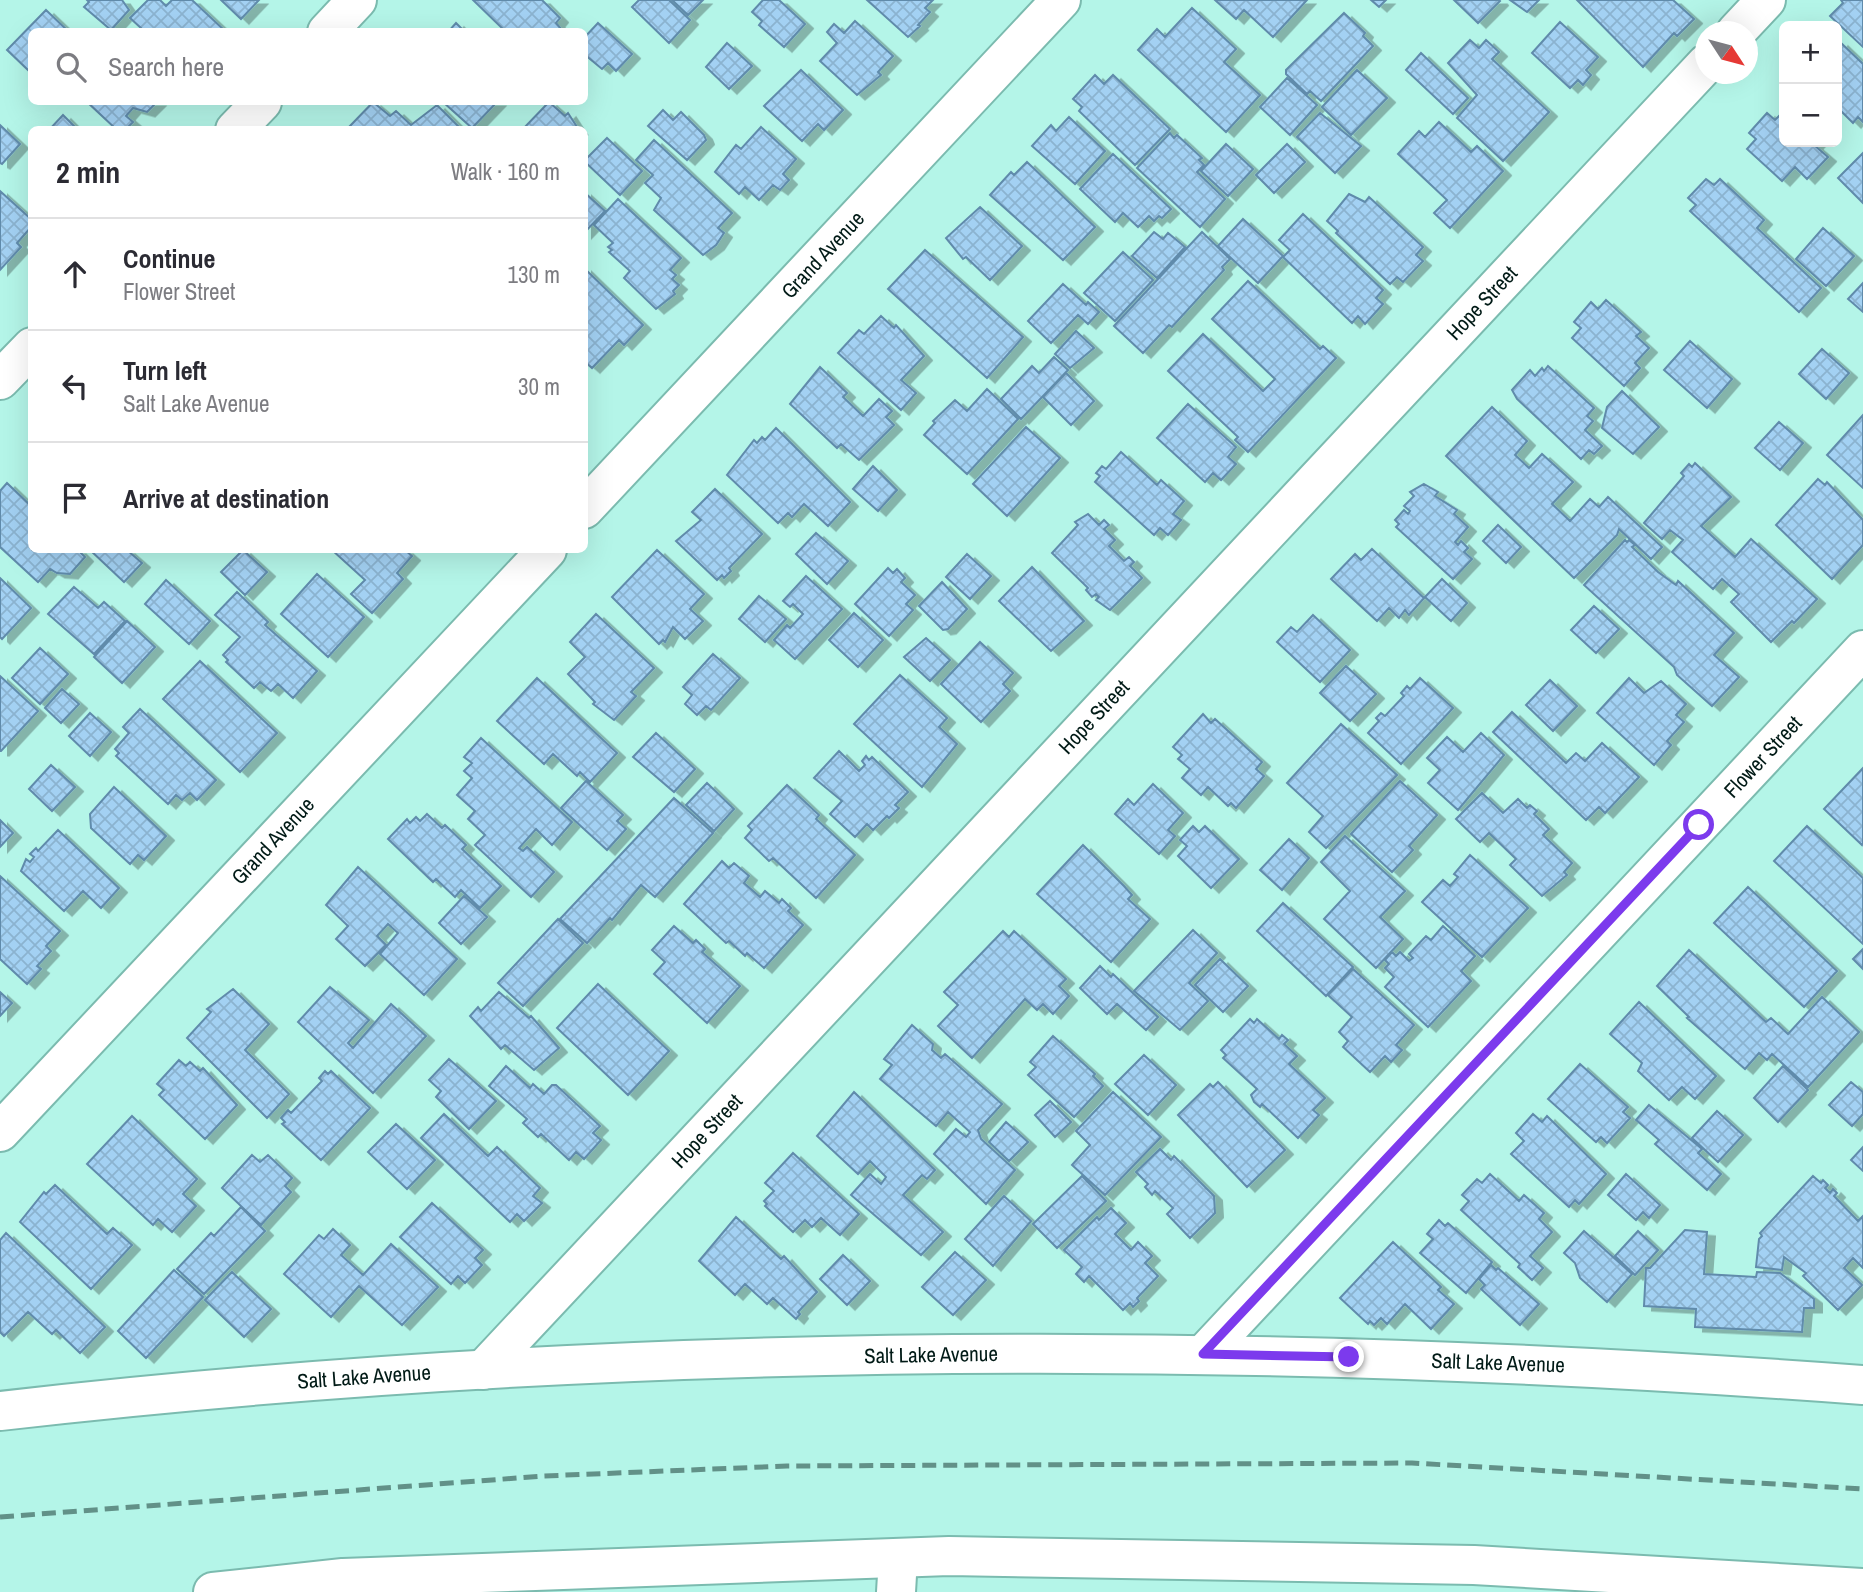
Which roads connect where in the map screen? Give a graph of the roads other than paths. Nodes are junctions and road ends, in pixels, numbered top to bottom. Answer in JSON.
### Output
{"nodes":[{"id":1,"x":357,"y":0,"type":"edge"},
{"id":2,"x":1061,"y":0,"type":"edge"},
{"id":3,"x":1766,"y":0,"type":"edge"},
{"id":4,"x":1746,"y":21,"type":"edge"},
{"id":5,"x":331,"y":28,"type":"edge"},
{"id":6,"x":1695,"y":77,"type":"edge"},
{"id":7,"x":258,"y":105,"type":"edge"},
{"id":8,"x":239,"y":126,"type":"edge"},
{"id":9,"x":28,"y":351,"type":"edge"},
{"id":10,"x":0,"y":380,"type":"edge"},
{"id":11,"x":588,"y":505,"type":"edge"},
{"id":12,"x":544,"y":553,"type":"edge"},
{"id":13,"x":1863,"y":650,"type":"edge"},
{"id":14,"x":0,"y":1132,"type":"edge"},
{"id":15,"x":1203,"y":1354,"type":"junction"},
{"id":16,"x":483,"y":1370,"type":"junction"},
{"id":17,"x":1863,"y":1385,"type":"edge"},
{"id":18,"x":0,"y":1410,"type":"edge"},
{"id":19,"x":897,"y":1575,"type":"edge"},
{"id":20,"x":1863,"y":1588,"type":"edge"},
{"id":21,"x":213,"y":1592,"type":"edge"}],
"edges":[{"from":1,"to":5,"type":"street"},
{"from":2,"to":11,"type":"street","name":"Grand Avenue"},
{"from":3,"to":4,"type":"street"},
{"from":6,"to":16,"type":"street","name":"Hope Street"},
{"from":7,"to":8,"type":"street"},
{"from":9,"to":10,"type":"street"},
{"from":12,"to":14,"type":"street","name":"Grand Avenue"},
{"from":13,"to":15,"type":"street","name":"Flower Street"},
{"from":15,"to":16,"type":"street","name":"Salt Lake Avenue"},
{"from":15,"to":17,"type":"street","name":"Salt Lake Avenue"},
{"from":16,"to":18,"type":"street","name":"Salt Lake Avenue"},
{"from":19,"to":20,"type":"street"},
{"from":19,"to":21,"type":"street"}]}
